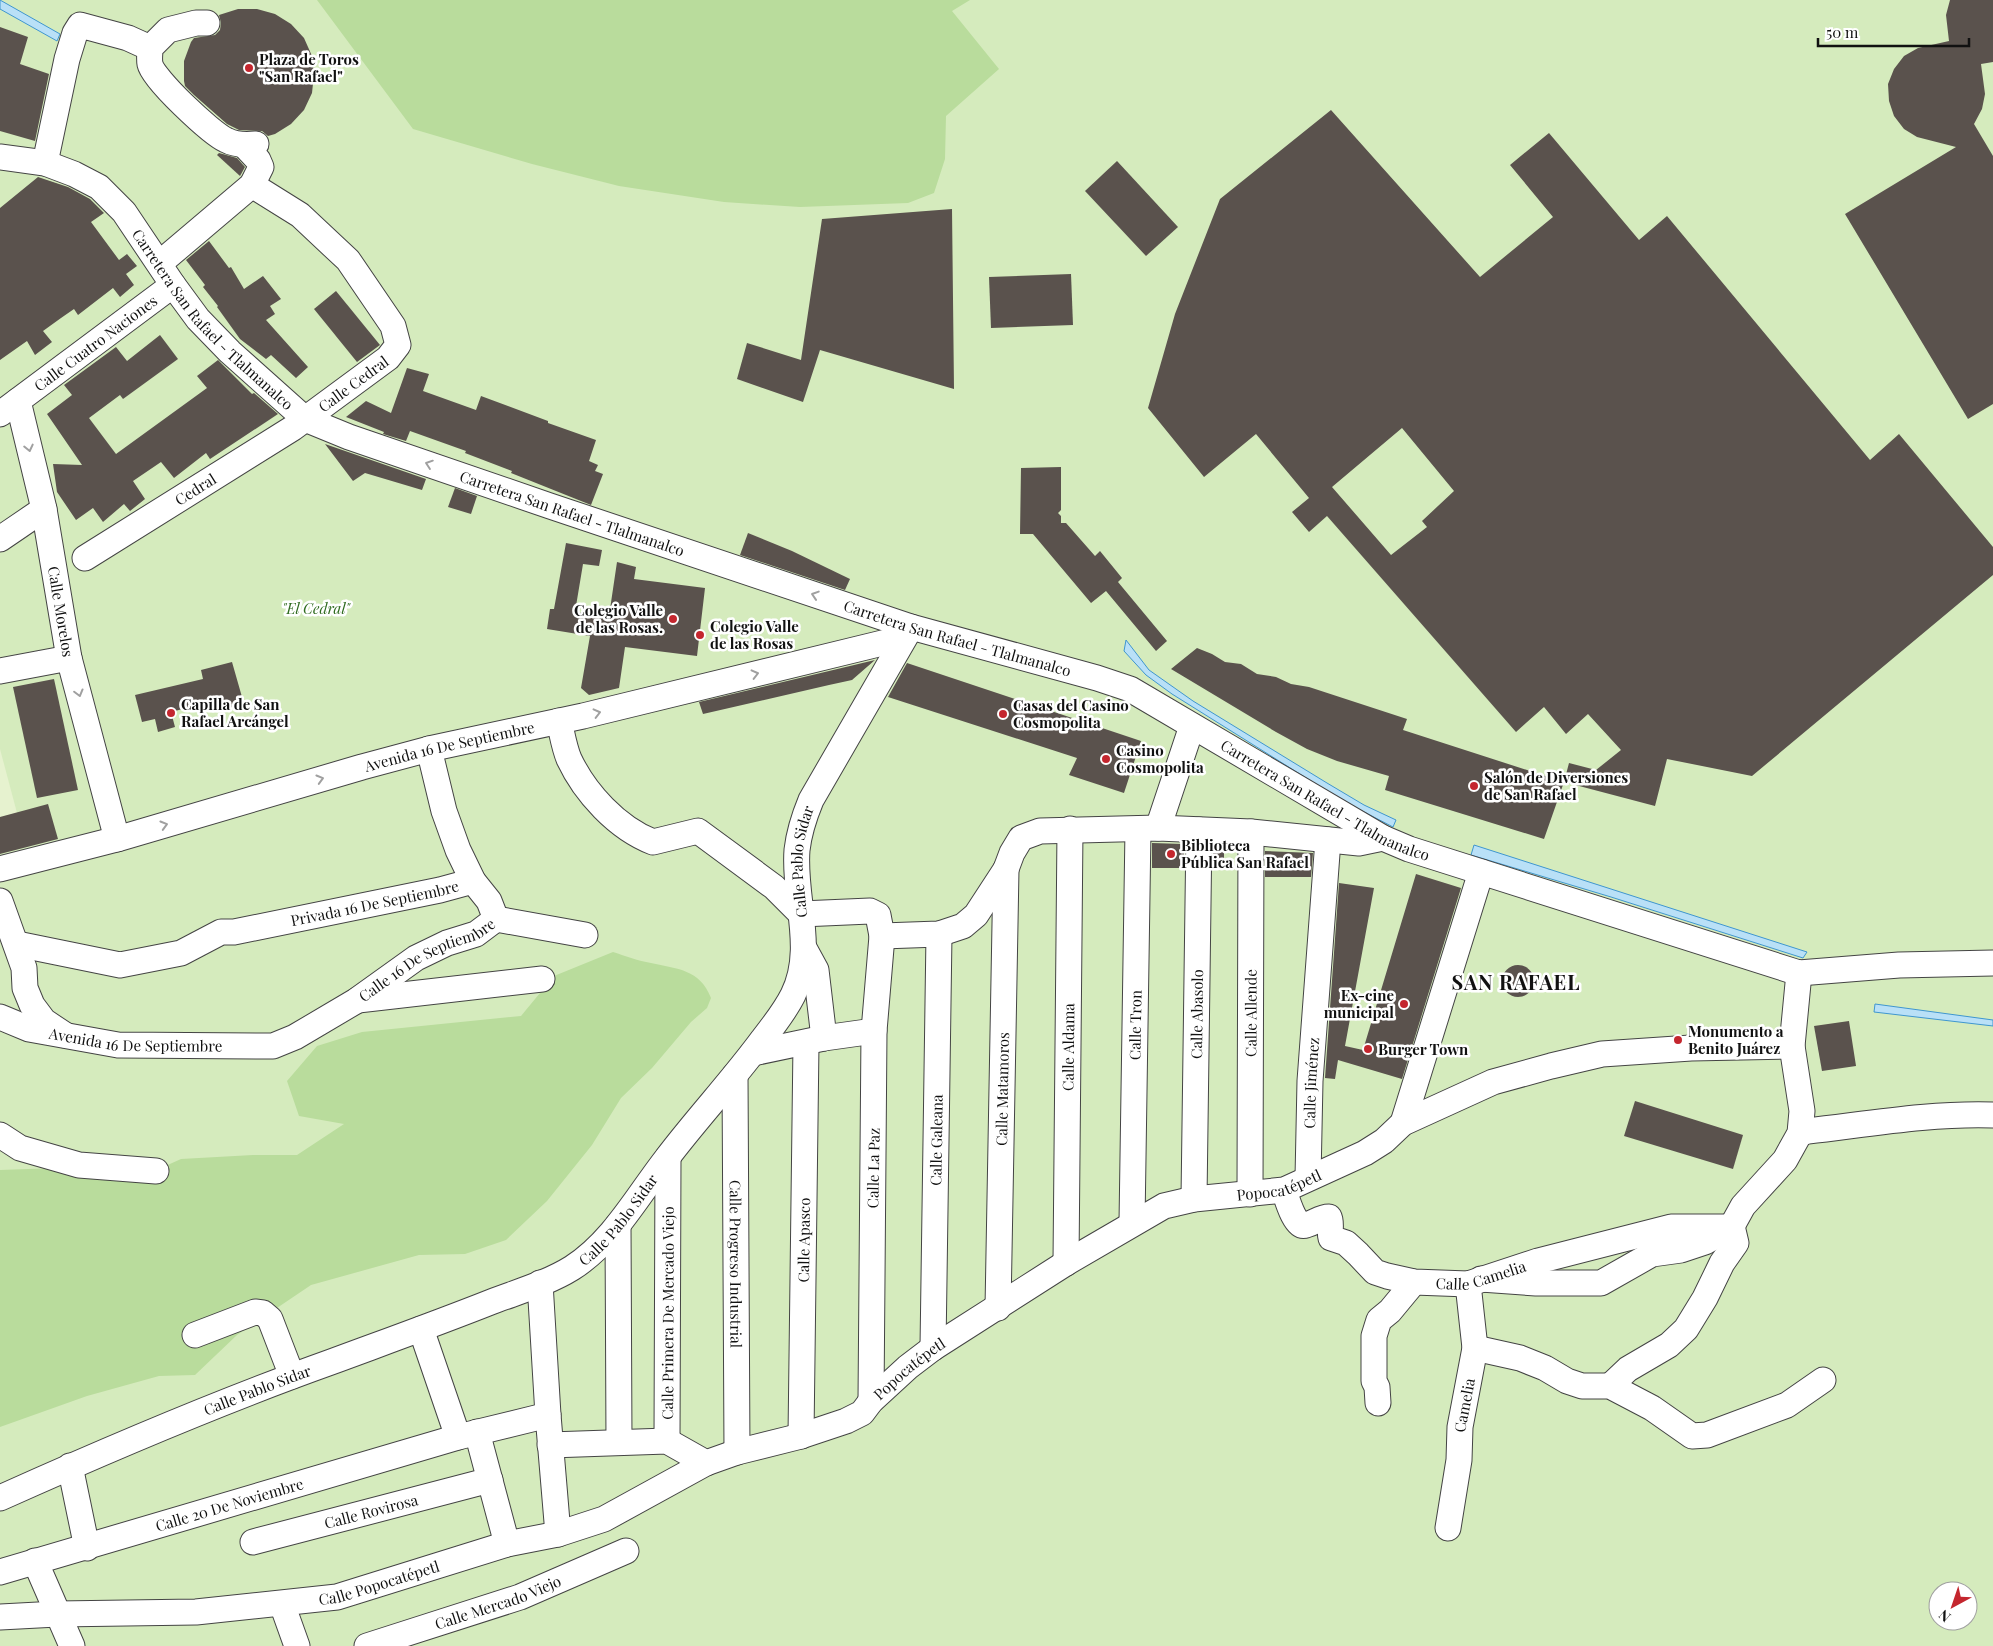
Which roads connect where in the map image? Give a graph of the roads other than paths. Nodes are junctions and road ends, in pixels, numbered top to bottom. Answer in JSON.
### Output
{"nodes":[{"id":1,"x":207,"y":23,"type":"dead end"},
{"id":2,"x":150,"y":48,"type":"junction"},
{"id":3,"x":0,"y":157,"type":"edge"},
{"id":4,"x":45,"y":163,"type":"junction"},
{"id":5,"x":252,"y":185,"type":"junction"},
{"id":6,"x":160,"y":264,"type":"junction"},
{"id":7,"x":173,"y":286,"type":"junction"},
{"id":8,"x":6,"y":403,"type":"edge"},
{"id":9,"x":305,"y":419,"type":"junction"},
{"id":10,"x":44,"y":509,"type":"junction"},
{"id":11,"x":0,"y":539,"type":"edge"},
{"id":12,"x":85,"y":558,"type":"dead end"},
{"id":13,"x":907,"y":633,"type":"junction"},
{"id":14,"x":69,"y":658,"type":"junction"},
{"id":15,"x":0,"y":671,"type":"edge"},
{"id":16,"x":559,"y":721,"type":"junction"},
{"id":17,"x":1192,"y":726,"type":"junction"},
{"id":18,"x":429,"y":749,"type":"junction"},
{"id":19,"x":1148,"y":828,"type":"junction"},
{"id":20,"x":1070,"y":829,"type":"junction"},
{"id":21,"x":1198,"y":830,"type":"junction"},
{"id":22,"x":1251,"y":832,"type":"junction"},
{"id":23,"x":1383,"y":838,"type":"junction"},
{"id":24,"x":117,"y":839,"type":"junction"},
{"id":25,"x":1328,"y":840,"type":"junction"},
{"id":26,"x":0,"y":869,"type":"edge"},
{"id":27,"x":1006,"y":869,"type":"junction"},
{"id":28,"x":1481,"y":872,"type":"junction"},
{"id":29,"x":473,"y":881,"type":"junction"},
{"id":30,"x":0,"y":901,"type":"edge"},
{"id":31,"x":801,"y":914,"type":"junction"},
{"id":32,"x":496,"y":919,"type":"junction"},
{"id":33,"x":939,"y":934,"type":"junction"},
{"id":34,"x":585,"y":935,"type":"dead end"},
{"id":35,"x":882,"y":936,"type":"junction"},
{"id":36,"x":17,"y":944,"type":"junction"},
{"id":37,"x":804,"y":948,"type":"junction"},
{"id":38,"x":1993,"y":963,"type":"edge"},
{"id":39,"x":1799,"y":972,"type":"junction"},
{"id":40,"x":542,"y":979,"type":"dead end"},
{"id":41,"x":356,"y":1000,"type":"junction"},
{"id":42,"x":0,"y":1017,"type":"edge"},
{"id":43,"x":874,"y":1031,"type":"junction"},
{"id":44,"x":68,"y":1037,"type":"junction"},
{"id":45,"x":815,"y":1041,"type":"junction"},
{"id":46,"x":273,"y":1046,"type":"joint"},
{"id":47,"x":1792,"y":1046,"type":"junction"},
{"id":48,"x":753,"y":1053,"type":"junction"},
{"id":49,"x":735,"y":1075,"type":"junction"},
{"id":50,"x":1993,"y":1114,"type":"edge"},
{"id":51,"x":1403,"y":1123,"type":"junction"},
{"id":52,"x":1800,"y":1133,"type":"junction"},
{"id":53,"x":0,"y":1135,"type":"edge"},
{"id":54,"x":668,"y":1157,"type":"junction"},
{"id":55,"x":156,"y":1171,"type":"dead end"},
{"id":56,"x":1308,"y":1178,"type":"junction"},
{"id":57,"x":1284,"y":1190,"type":"junction"},
{"id":58,"x":1250,"y":1194,"type":"junction"},
{"id":59,"x":1194,"y":1199,"type":"junction"},
{"id":60,"x":1132,"y":1223,"type":"junction"},
{"id":61,"x":618,"y":1225,"type":"junction"},
{"id":62,"x":1732,"y":1226,"type":"junction"},
{"id":63,"x":1066,"y":1263,"type":"junction"},
{"id":64,"x":1474,"y":1281,"type":"junction"},
{"id":65,"x":1414,"y":1282,"type":"junction"},
{"id":66,"x":540,"y":1283,"type":"junction"},
{"id":67,"x":998,"y":1308,"type":"junction"},
{"id":68,"x":421,"y":1329,"type":"junction"},
{"id":69,"x":195,"y":1335,"type":"dead end"},
{"id":70,"x":933,"y":1348,"type":"junction"},
{"id":71,"x":1475,"y":1348,"type":"junction"},
{"id":72,"x":292,"y":1376,"type":"junction"},
{"id":73,"x":1823,"y":1380,"type":"dead end"},
{"id":74,"x":1610,"y":1386,"type":"junction"},
{"id":75,"x":871,"y":1401,"type":"junction"},
{"id":76,"x":1378,"y":1403,"type":"dead end"},
{"id":77,"x":548,"y":1416,"type":"junction"},
{"id":78,"x":467,"y":1434,"type":"junction"},
{"id":79,"x":801,"y":1436,"type":"junction"},
{"id":80,"x":619,"y":1441,"type":"junction"},
{"id":81,"x":667,"y":1441,"type":"junction"},
{"id":82,"x":550,"y":1444,"type":"junction"},
{"id":83,"x":737,"y":1452,"type":"junction"},
{"id":84,"x":706,"y":1463,"type":"junction"},
{"id":85,"x":70,"y":1466,"type":"junction"},
{"id":86,"x":490,"y":1480,"type":"junction"},
{"id":87,"x":0,"y":1498,"type":"edge"},
{"id":88,"x":1448,"y":1528,"type":"dead end"},
{"id":89,"x":558,"y":1534,"type":"junction"},
{"id":90,"x":253,"y":1542,"type":"dead end"},
{"id":91,"x":507,"y":1544,"type":"junction"},
{"id":92,"x":87,"y":1548,"type":"junction"},
{"id":93,"x":626,"y":1551,"type":"dead end"},
{"id":94,"x":35,"y":1561,"type":"junction"},
{"id":95,"x":0,"y":1572,"type":"edge"},
{"id":96,"x":282,"y":1604,"type":"junction"},
{"id":97,"x":57,"y":1614,"type":"junction"},
{"id":98,"x":0,"y":1618,"type":"edge"},
{"id":99,"x":72,"y":1646,"type":"edge"},
{"id":100,"x":296,"y":1646,"type":"edge"},
{"id":101,"x":367,"y":1646,"type":"edge"}],
"edges":[{"from":1,"to":2,"type":"street"},
{"from":2,"to":4,"type":"street"},
{"from":2,"to":5,"type":"street"},
{"from":3,"to":4,"type":"street","name":"Carretera San Rafael - Tlalmanalco"},
{"from":4,"to":6,"type":"street","name":"Carretera San Rafael - Tlalmanalco"},
{"from":5,"to":6,"type":"street"},
{"from":5,"to":9,"type":"street","name":"Calle Cedral"},
{"from":6,"to":7,"type":"street","name":"Carretera San Rafael - Tlalmanalco"},
{"from":7,"to":8,"type":"street","name":"Calle Cuatro Naciones"},
{"from":7,"to":9,"type":"street","name":"Carretera San Rafael - Tlalmanalco"},
{"from":8,"to":10,"type":"street","name":"Calle Morelos","one_way":true},
{"from":9,"to":12,"type":"street","name":"Cedral"},
{"from":13,"to":9,"type":"street","name":"Carretera San Rafael - Tlalmanalco","one_way":true},
{"from":10,"to":11,"type":"street"},
{"from":10,"to":14,"type":"street","name":"Calle Morelos"},
{"from":16,"to":13,"type":"street","name":"Avenida 16 De Septiembre","one_way":true},
{"from":13,"to":17,"type":"street","name":"Carretera San Rafael - Tlalmanalco"},
{"from":13,"to":31,"type":"street","name":"Calle Pablo Sidar"},
{"from":14,"to":15,"type":"street"},
{"from":14,"to":24,"type":"street","name":"Calle Morelos","one_way":true},
{"from":16,"to":18,"type":"street","name":"Avenida 16 De Septiembre"},
{"from":16,"to":31,"type":"street"},
{"from":17,"to":19,"type":"street","name":"Calle Tron"},
{"from":17,"to":23,"type":"street","name":"Carretera San Rafael - Tlalmanalco"},
{"from":24,"to":18,"type":"street","name":"Avenida 16 De Septiembre","one_way":true},
{"from":18,"to":29,"type":"street","name":"Calle 16 De Septiembre"},
{"from":19,"to":20,"type":"street"},
{"from":19,"to":21,"type":"street"},
{"from":19,"to":60,"type":"street","name":"Calle Tron"},
{"from":20,"to":27,"type":"street"},
{"from":20,"to":63,"type":"street","name":"Calle Aldama"},
{"from":21,"to":22,"type":"street"},
{"from":21,"to":59,"type":"street","name":"Calle Abasolo"},
{"from":22,"to":25,"type":"street"},
{"from":22,"to":58,"type":"street","name":"Calle Allende"},
{"from":23,"to":25,"type":"street"},
{"from":23,"to":28,"type":"street","name":"Carretera San Rafael - Tlalmanalco"},
{"from":24,"to":26,"type":"street","name":"Avenida 16 De Septiembre"},
{"from":25,"to":56,"type":"street","name":"Calle Jiménez"},
{"from":27,"to":33,"type":"street"},
{"from":27,"to":67,"type":"street","name":"Calle Matamoros"},
{"from":28,"to":39,"type":"street","name":"Carretera San Rafael - Tlalmanalco"},
{"from":28,"to":51,"type":"street"},
{"from":29,"to":32,"type":"street","name":"Calle 16 De Septiembre"},
{"from":29,"to":36,"type":"street","name":"Privada 16 De Septiembre"},
{"from":30,"to":36,"type":"street"},
{"from":31,"to":35,"type":"street"},
{"from":31,"to":37,"type":"street","name":"Calle Pablo Sidar"},
{"from":32,"to":34,"type":"street"},
{"from":32,"to":41,"type":"street","name":"Calle 16 De Septiembre"},
{"from":33,"to":35,"type":"street"},
{"from":33,"to":70,"type":"street","name":"Calle Galeana"},
{"from":35,"to":43,"type":"street","name":"Calle La Paz"},
{"from":36,"to":44,"type":"street"},
{"from":37,"to":45,"type":"street","name":"Calle Apasco"},
{"from":37,"to":48,"type":"street","name":"Calle Pablo Sidar"},
{"from":38,"to":39,"type":"street","name":"Carretera San Rafael - Tlalmanalco"},
{"from":39,"to":47,"type":"street"},
{"from":40,"to":41,"type":"street"},
{"from":41,"to":46,"type":"street","name":"Calle 16 De Septiembre"},
{"from":42,"to":44,"type":"street","name":"Avenida 16 De Septiembre"},
{"from":43,"to":45,"type":"street"},
{"from":43,"to":75,"type":"street","name":"Calle La Paz"},
{"from":44,"to":46,"type":"street","name":"Avenida 16 De Septiembre"},
{"from":45,"to":48,"type":"street"},
{"from":45,"to":79,"type":"street","name":"Calle Apasco"},
{"from":47,"to":51,"type":"street","name":"Popocatépetl"},
{"from":47,"to":52,"type":"street"},
{"from":48,"to":49,"type":"street","name":"Calle Pablo Sidar"},
{"from":49,"to":54,"type":"street","name":"Calle Pablo Sidar"},
{"from":49,"to":83,"type":"street","name":"Calle Progreso Industrial"},
{"from":50,"to":52,"type":"street"},
{"from":51,"to":56,"type":"street","name":"Popocatépetl"},
{"from":52,"to":62,"type":"street"},
{"from":53,"to":55,"type":"street"},
{"from":54,"to":61,"type":"street","name":"Calle Pablo Sidar"},
{"from":54,"to":81,"type":"street","name":"Calle Primera De Mercado Viejo"},
{"from":56,"to":57,"type":"street","name":"Popocatépetl"},
{"from":57,"to":58,"type":"street","name":"Popocatépetl"},
{"from":57,"to":65,"type":"street","name":"Calle Camelia"},
{"from":58,"to":59,"type":"street","name":"Popocatépetl"},
{"from":59,"to":60,"type":"street","name":"Popocatépetl"},
{"from":60,"to":63,"type":"street","name":"Popocatépetl"},
{"from":61,"to":66,"type":"street","name":"Calle Pablo Sidar"},
{"from":61,"to":80,"type":"street"},
{"from":62,"to":64,"type":"street","name":"Calle Camelia"},
{"from":62,"to":64,"type":"street"},
{"from":62,"to":74,"type":"street"},
{"from":63,"to":67,"type":"street","name":"Popocatépetl"},
{"from":64,"to":65,"type":"street","name":"Calle Camelia"},
{"from":64,"to":71,"type":"street","name":"Camelia"},
{"from":65,"to":76,"type":"street"},
{"from":66,"to":68,"type":"street","name":"Calle Pablo Sidar"},
{"from":66,"to":77,"type":"street"},
{"from":67,"to":70,"type":"street","name":"Popocatépetl"},
{"from":68,"to":72,"type":"street","name":"Calle Pablo Sidar"},
{"from":68,"to":78,"type":"street"},
{"from":69,"to":72,"type":"street"},
{"from":70,"to":75,"type":"street","name":"Popocatépetl"},
{"from":71,"to":74,"type":"street"},
{"from":71,"to":88,"type":"street","name":"Camelia"},
{"from":72,"to":85,"type":"street","name":"Calle Pablo Sidar"},
{"from":73,"to":74,"type":"street"},
{"from":75,"to":79,"type":"street","name":"Popocatépetl"},
{"from":77,"to":78,"type":"street","name":"Calle 20 De Noviembre"},
{"from":77,"to":82,"type":"street"},
{"from":78,"to":86,"type":"street"},
{"from":78,"to":92,"type":"street","name":"Calle 20 De Noviembre"},
{"from":79,"to":83,"type":"street","name":"Popocatépetl"},
{"from":80,"to":81,"type":"street"},
{"from":80,"to":82,"type":"street"},
{"from":81,"to":84,"type":"street"},
{"from":82,"to":89,"type":"street"},
{"from":83,"to":84,"type":"street","name":"Calle Popocatépetl"},
{"from":84,"to":89,"type":"street","name":"Calle Popocatépetl"},
{"from":85,"to":87,"type":"street","name":"Calle Pablo Sidar"},
{"from":85,"to":92,"type":"street"},
{"from":86,"to":90,"type":"street","name":"Calle Rovirosa"},
{"from":86,"to":91,"type":"street"},
{"from":89,"to":91,"type":"street","name":"Calle Popocatépetl"},
{"from":91,"to":96,"type":"street","name":"Calle Popocatépetl"},
{"from":92,"to":94,"type":"street","name":"Calle 20 De Noviembre"},
{"from":93,"to":101,"type":"street","name":"Calle Mercado Viejo"},
{"from":94,"to":95,"type":"street","name":"Calle 20 De Noviembre"},
{"from":94,"to":97,"type":"street"},
{"from":96,"to":97,"type":"street","name":"Calle Popocatépetl"},
{"from":96,"to":100,"type":"street"},
{"from":97,"to":98,"type":"street","name":"Calle Popocatépetl"},
{"from":97,"to":99,"type":"street"}]}
